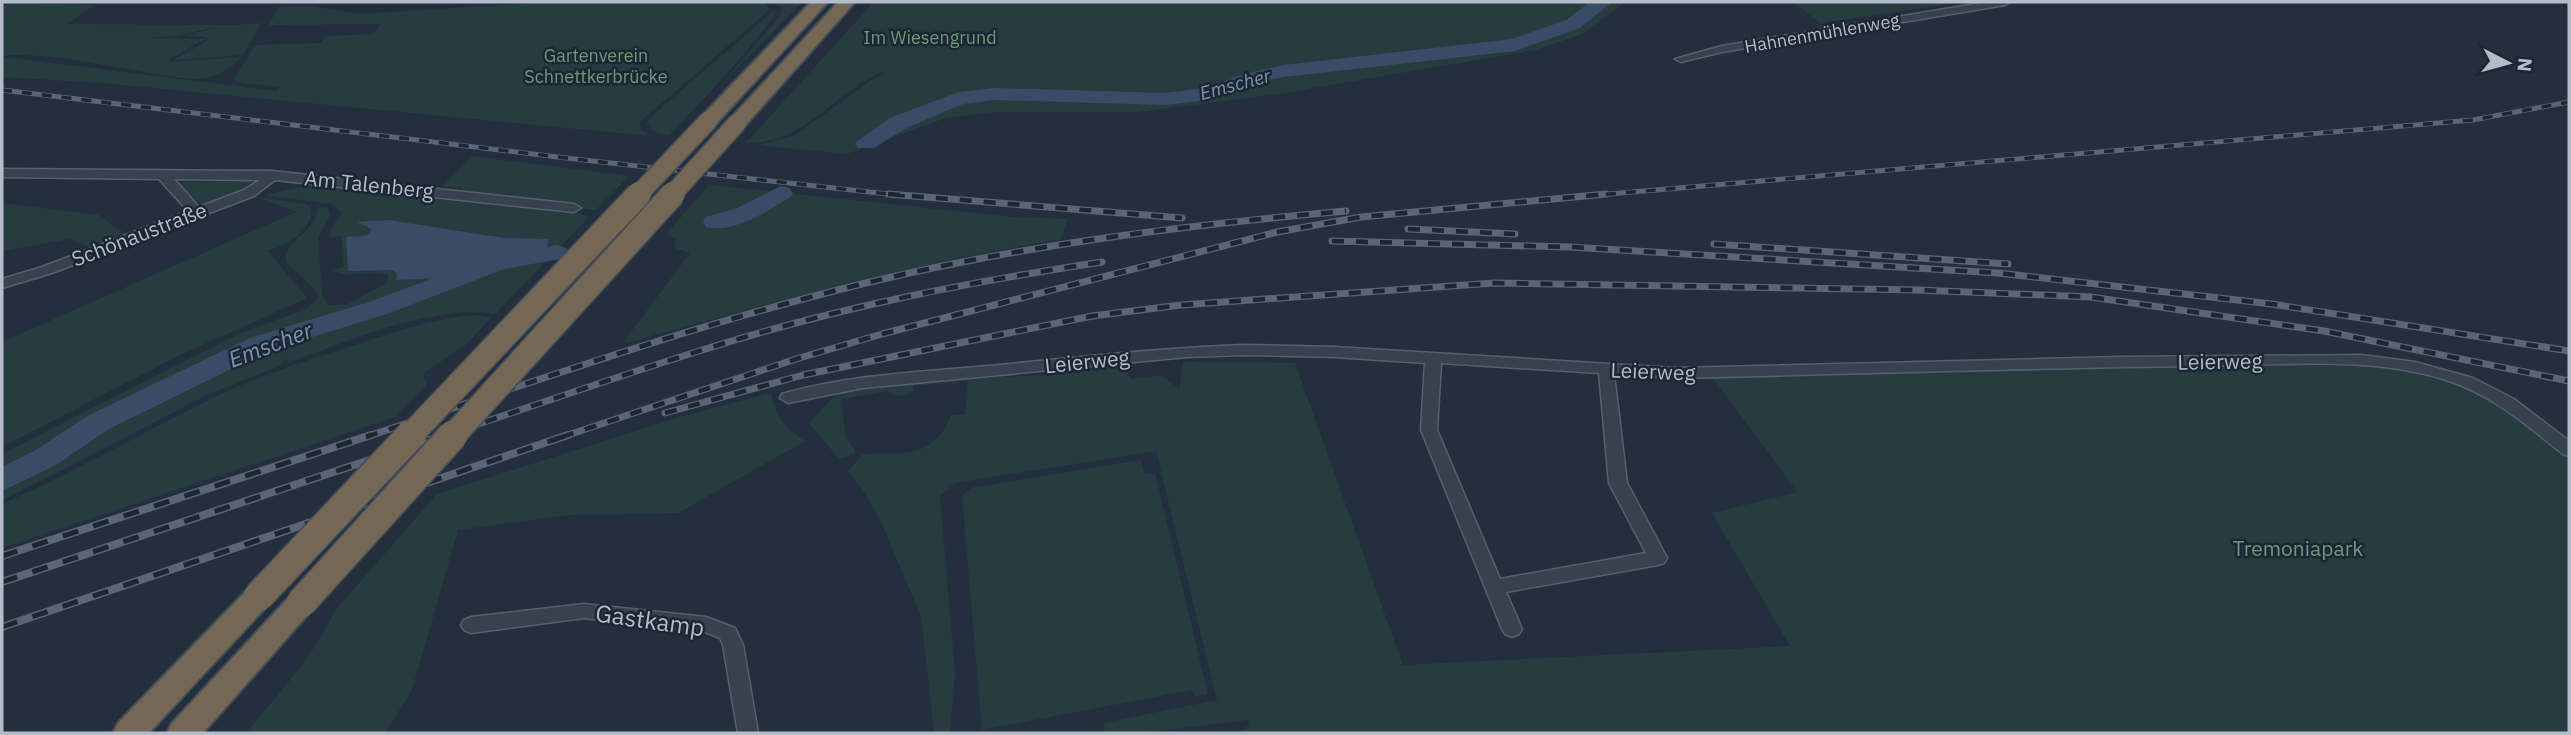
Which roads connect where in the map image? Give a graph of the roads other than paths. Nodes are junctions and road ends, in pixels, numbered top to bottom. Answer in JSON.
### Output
{"nodes":[{"id":1,"x":820,"y":2,"type":"edge"},
{"id":2,"x":846,"y":2,"type":"edge"},
{"id":3,"x":2005,"y":2,"type":"edge"},
{"id":4,"x":1681,"y":59,"type":"dead end"},
{"id":5,"x":2,"y":173,"type":"edge"},
{"id":6,"x":163,"y":174,"type":"junction"},
{"id":7,"x":272,"y":176,"type":"junction"},
{"id":8,"x":574,"y":208,"type":"dead end"},
{"id":9,"x":196,"y":212,"type":"junction"},
{"id":10,"x":2,"y":284,"type":"edge"},
{"id":11,"x":1433,"y":358,"type":"junction"},
{"id":12,"x":1606,"y":369,"type":"junction"},
{"id":13,"x":789,"y":398,"type":"dead end"},
{"id":14,"x":2569,"y":450,"type":"edge"},
{"id":15,"x":1494,"y":587,"type":"junction"},
{"id":16,"x":471,"y":625,"type":"dead end"},
{"id":17,"x":1512,"y":629,"type":"dead end"},
{"id":18,"x":129,"y":733,"type":"edge"},
{"id":19,"x":183,"y":733,"type":"edge"},
{"id":20,"x":748,"y":733,"type":"edge"}],
"edges":[{"from":1,"to":18,"type":"highway","bridge":true},
{"from":2,"to":19,"type":"highway","bridge":true},
{"from":3,"to":4,"type":"street","name":"Hahnenmühlenweg"},
{"from":5,"to":6,"type":"street","name":"Am Talenberg"},
{"from":6,"to":7,"type":"street","name":"Am Talenberg"},
{"from":6,"to":9,"type":"street"},
{"from":7,"to":8,"type":"street","name":"Am Talenberg"},
{"from":7,"to":9,"type":"street","name":"Schönaustraße"},
{"from":9,"to":10,"type":"street","name":"Schönaustraße"},
{"from":11,"to":12,"type":"street","name":"Leierweg"},
{"from":11,"to":13,"type":"street","name":"Leierweg"},
{"from":11,"to":15,"type":"street"},
{"from":12,"to":14,"type":"street","name":"Leierweg"},
{"from":12,"to":15,"type":"street"},
{"from":15,"to":17,"type":"street"},
{"from":16,"to":20,"type":"street","name":"Gastkamp"}]}
